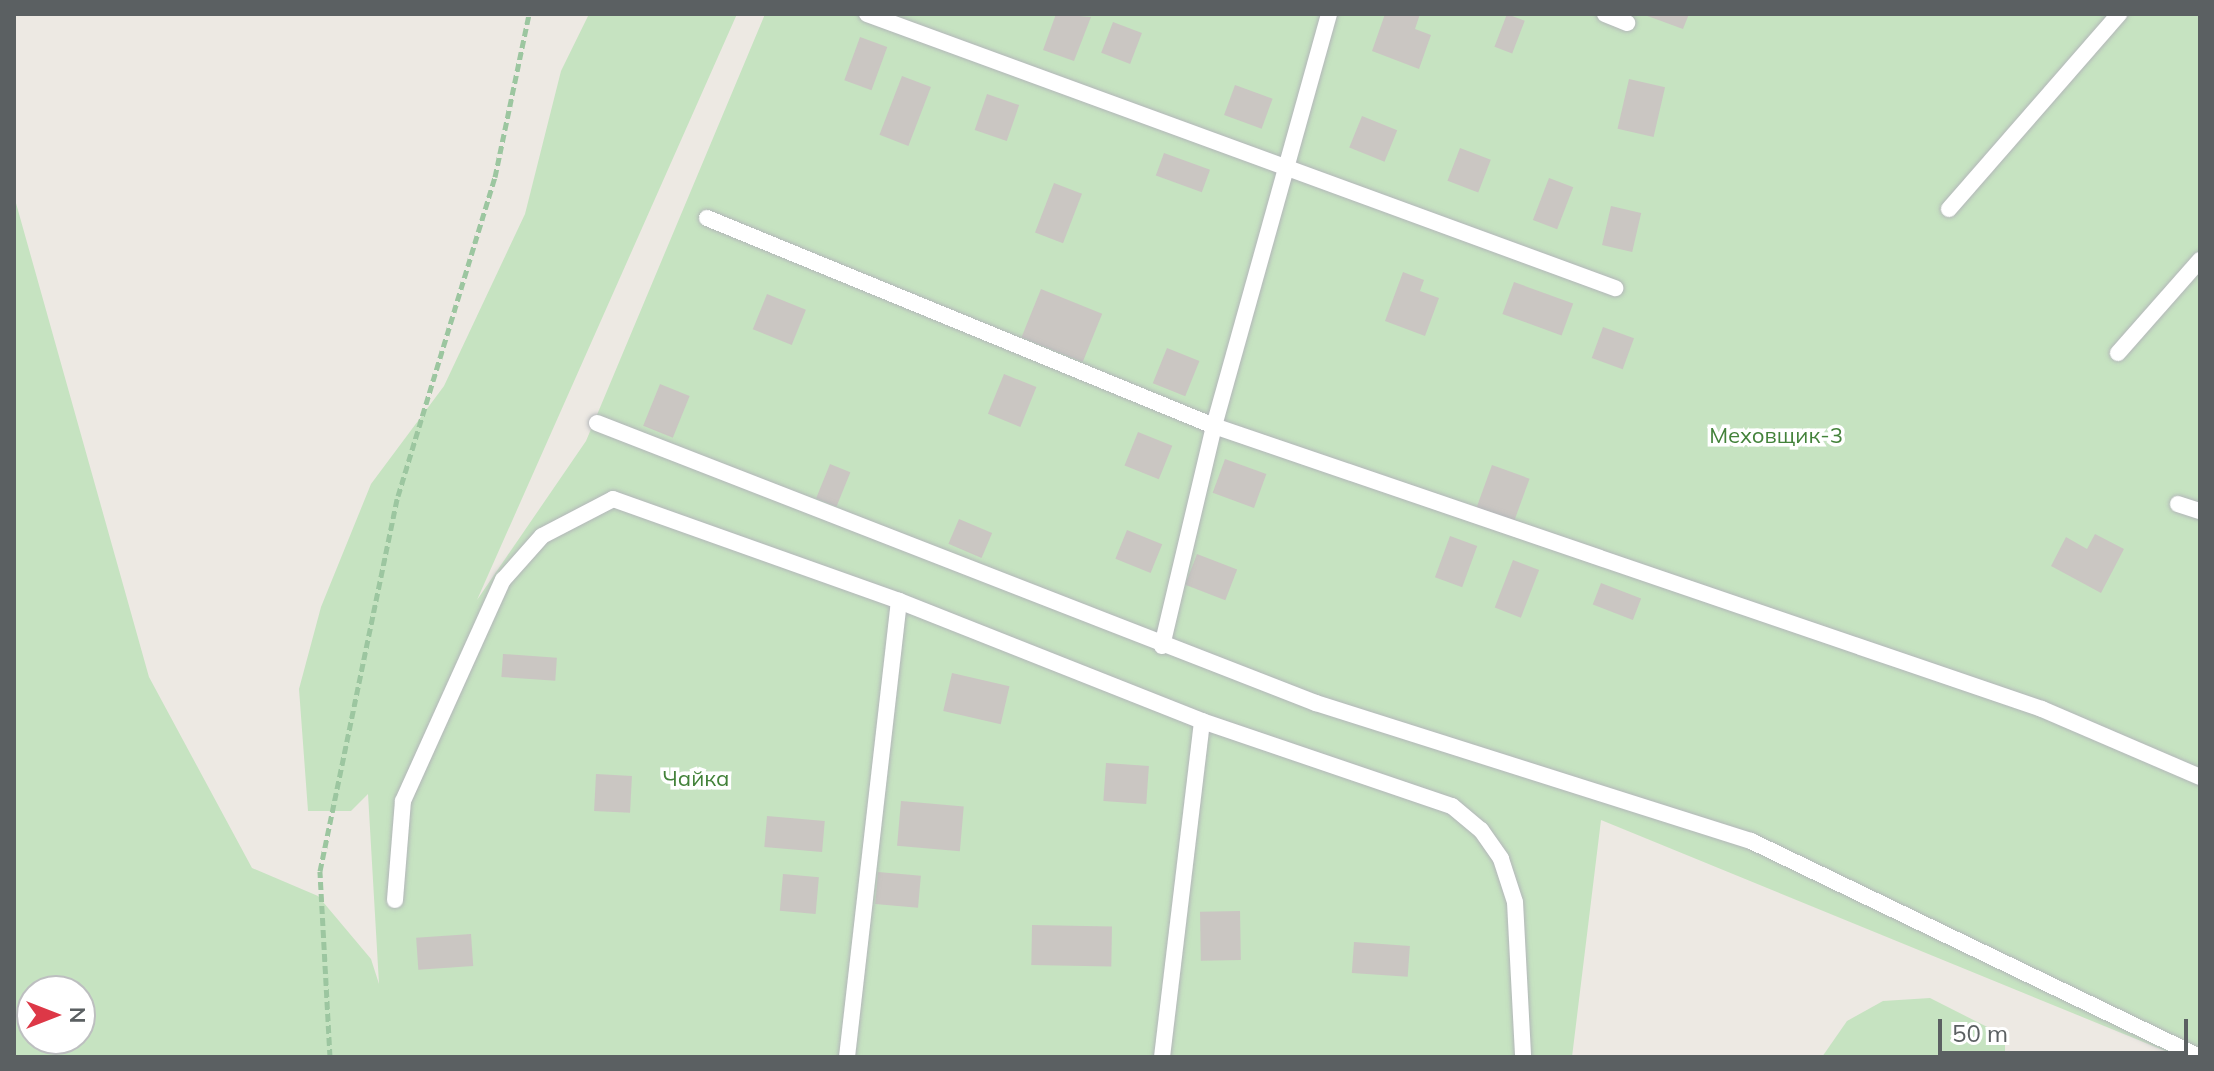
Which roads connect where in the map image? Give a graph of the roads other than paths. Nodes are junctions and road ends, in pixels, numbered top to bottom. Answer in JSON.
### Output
{"nodes":[{"id":1,"x":867,"y":14,"type":"edge"},
{"id":2,"x":1329,"y":14,"type":"edge"},
{"id":3,"x":1605,"y":14,"type":"edge"},
{"id":4,"x":2119,"y":14,"type":"edge"},
{"id":5,"x":1627,"y":23,"type":"dead end"},
{"id":6,"x":1287,"y":167,"type":"junction"},
{"id":7,"x":1949,"y":209,"type":"dead end"},
{"id":8,"x":707,"y":218,"type":"dead end"},
{"id":9,"x":2200,"y":260,"type":"edge"},
{"id":10,"x":1615,"y":288,"type":"dead end"},
{"id":11,"x":2118,"y":353,"type":"dead end"},
{"id":12,"x":597,"y":423,"type":"dead end"},
{"id":13,"x":1214,"y":426,"type":"junction"},
{"id":14,"x":2178,"y":504,"type":"dead end"},
{"id":15,"x":2200,"y":511,"type":"edge"},
{"id":16,"x":899,"y":601,"type":"junction"},
{"id":17,"x":1162,"y":646,"type":"junction"},
{"id":18,"x":1202,"y":721,"type":"junction"},
{"id":19,"x":2200,"y":777,"type":"edge"},
{"id":20,"x":395,"y":900,"type":"dead end"},
{"id":21,"x":847,"y":1057,"type":"edge"},
{"id":22,"x":1162,"y":1057,"type":"edge"},
{"id":23,"x":1523,"y":1057,"type":"edge"},
{"id":24,"x":2199,"y":1057,"type":"edge"}],
"edges":[{"from":1,"to":6,"type":"lane"},
{"from":2,"to":6,"type":"lane"},
{"from":3,"to":5,"type":"lane"},
{"from":4,"to":7,"type":"lane"},
{"from":6,"to":10,"type":"lane"},
{"from":6,"to":13,"type":"lane"},
{"from":8,"to":13,"type":"lane"},
{"from":9,"to":11,"type":"lane"},
{"from":12,"to":17,"type":"lane"},
{"from":13,"to":17,"type":"lane"},
{"from":13,"to":19,"type":"lane"},
{"from":14,"to":15,"type":"lane"},
{"from":16,"to":18,"type":"lane"},
{"from":16,"to":20,"type":"lane"},
{"from":16,"to":21,"type":"lane"},
{"from":17,"to":24,"type":"lane"},
{"from":18,"to":22,"type":"lane"},
{"from":18,"to":23,"type":"lane"}]}
